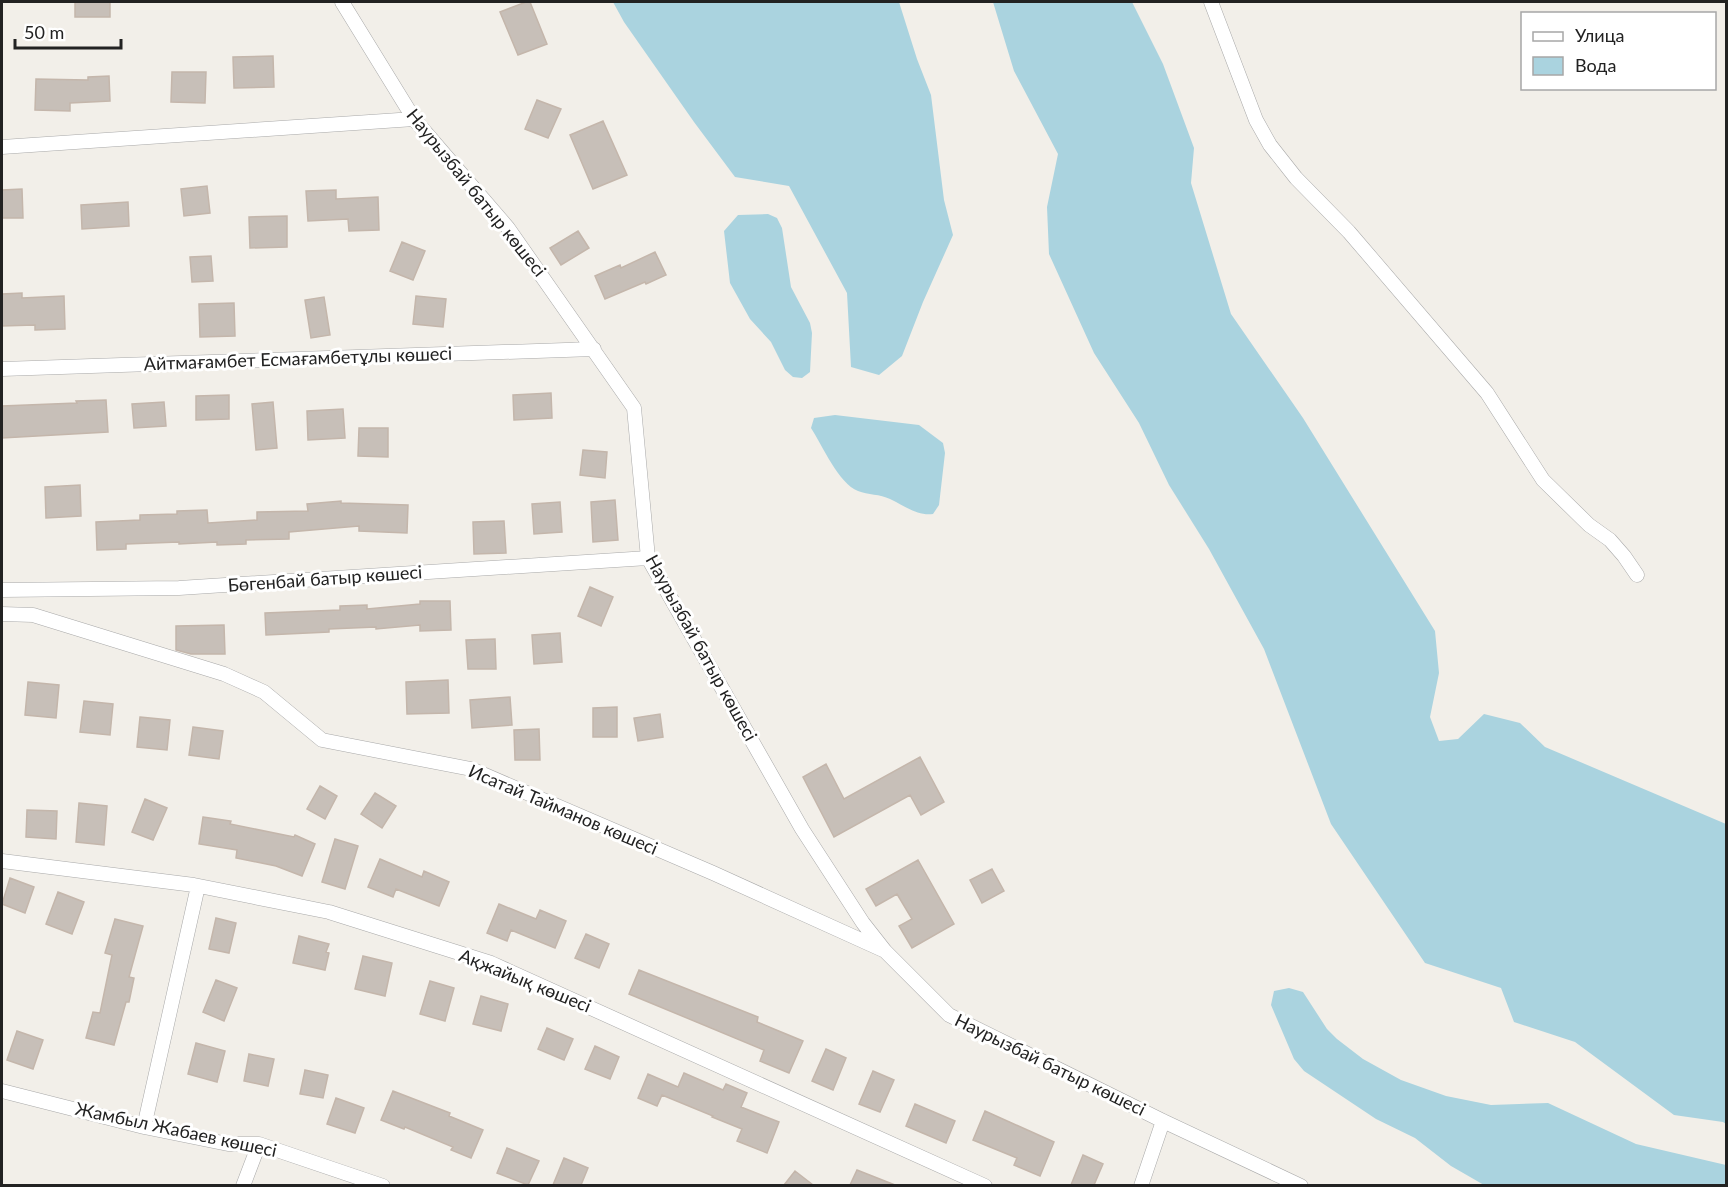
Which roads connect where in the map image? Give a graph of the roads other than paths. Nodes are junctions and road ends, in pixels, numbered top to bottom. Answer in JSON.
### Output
{"nodes":[{"id":1,"x":342,"y":2,"type":"edge"},
{"id":2,"x":1211,"y":2,"type":"edge"},
{"id":3,"x":414,"y":119,"type":"junction"},
{"id":4,"x":2,"y":147,"type":"edge"},
{"id":5,"x":594,"y":348,"type":"junction"},
{"id":6,"x":2,"y":369,"type":"edge"},
{"id":7,"x":648,"y":558,"type":"junction"},
{"id":8,"x":1637,"y":575,"type":"dead end"},
{"id":9,"x":2,"y":590,"type":"edge"},
{"id":10,"x":2,"y":614,"type":"edge"},
{"id":11,"x":2,"y":861,"type":"edge"},
{"id":12,"x":198,"y":886,"type":"junction"},
{"id":13,"x":885,"y":951,"type":"junction"},
{"id":14,"x":2,"y":1092,"type":"edge"},
{"id":15,"x":1163,"y":1121,"type":"junction"},
{"id":16,"x":144,"y":1128,"type":"junction"},
{"id":17,"x":259,"y":1144,"type":"junction"},
{"id":18,"x":243,"y":1185,"type":"edge"},
{"id":19,"x":383,"y":1185,"type":"edge"},
{"id":20,"x":985,"y":1185,"type":"edge"},
{"id":21,"x":1141,"y":1185,"type":"edge"},
{"id":22,"x":1301,"y":1185,"type":"edge"}],
"edges":[{"from":1,"to":3,"type":"street","name":"Наурызбай батыр көшесі"},
{"from":2,"to":8,"type":"street"},
{"from":3,"to":4,"type":"street"},
{"from":3,"to":5,"type":"street","name":"Наурызбай батыр көшесі"},
{"from":5,"to":6,"type":"street","name":"Айтмағамбет Есмағамбетұлы көшесі"},
{"from":5,"to":7,"type":"street","name":"Наурызбай батыр көшесі"},
{"from":7,"to":9,"type":"street","name":"Бөгенбай батыр көшесі"},
{"from":7,"to":13,"type":"street","name":"Наурызбай батыр көшесі"},
{"from":10,"to":13,"type":"street","name":"Исатай Тайманов көшесі"},
{"from":11,"to":12,"type":"street","name":"Ақжайық көшесі"},
{"from":12,"to":16,"type":"street"},
{"from":12,"to":20,"type":"street","name":"Ақжайық көшесі"},
{"from":13,"to":15,"type":"street","name":"Наурызбай батыр көшесі"},
{"from":14,"to":16,"type":"street","name":"Жамбыл Жабаев көшесі"},
{"from":15,"to":21,"type":"street"},
{"from":15,"to":22,"type":"street"},
{"from":16,"to":17,"type":"street","name":"Жамбыл Жабаев көшесі"},
{"from":17,"to":18,"type":"street"},
{"from":17,"to":19,"type":"street","name":"Жамбыл Жабаев көшесі"}]}
